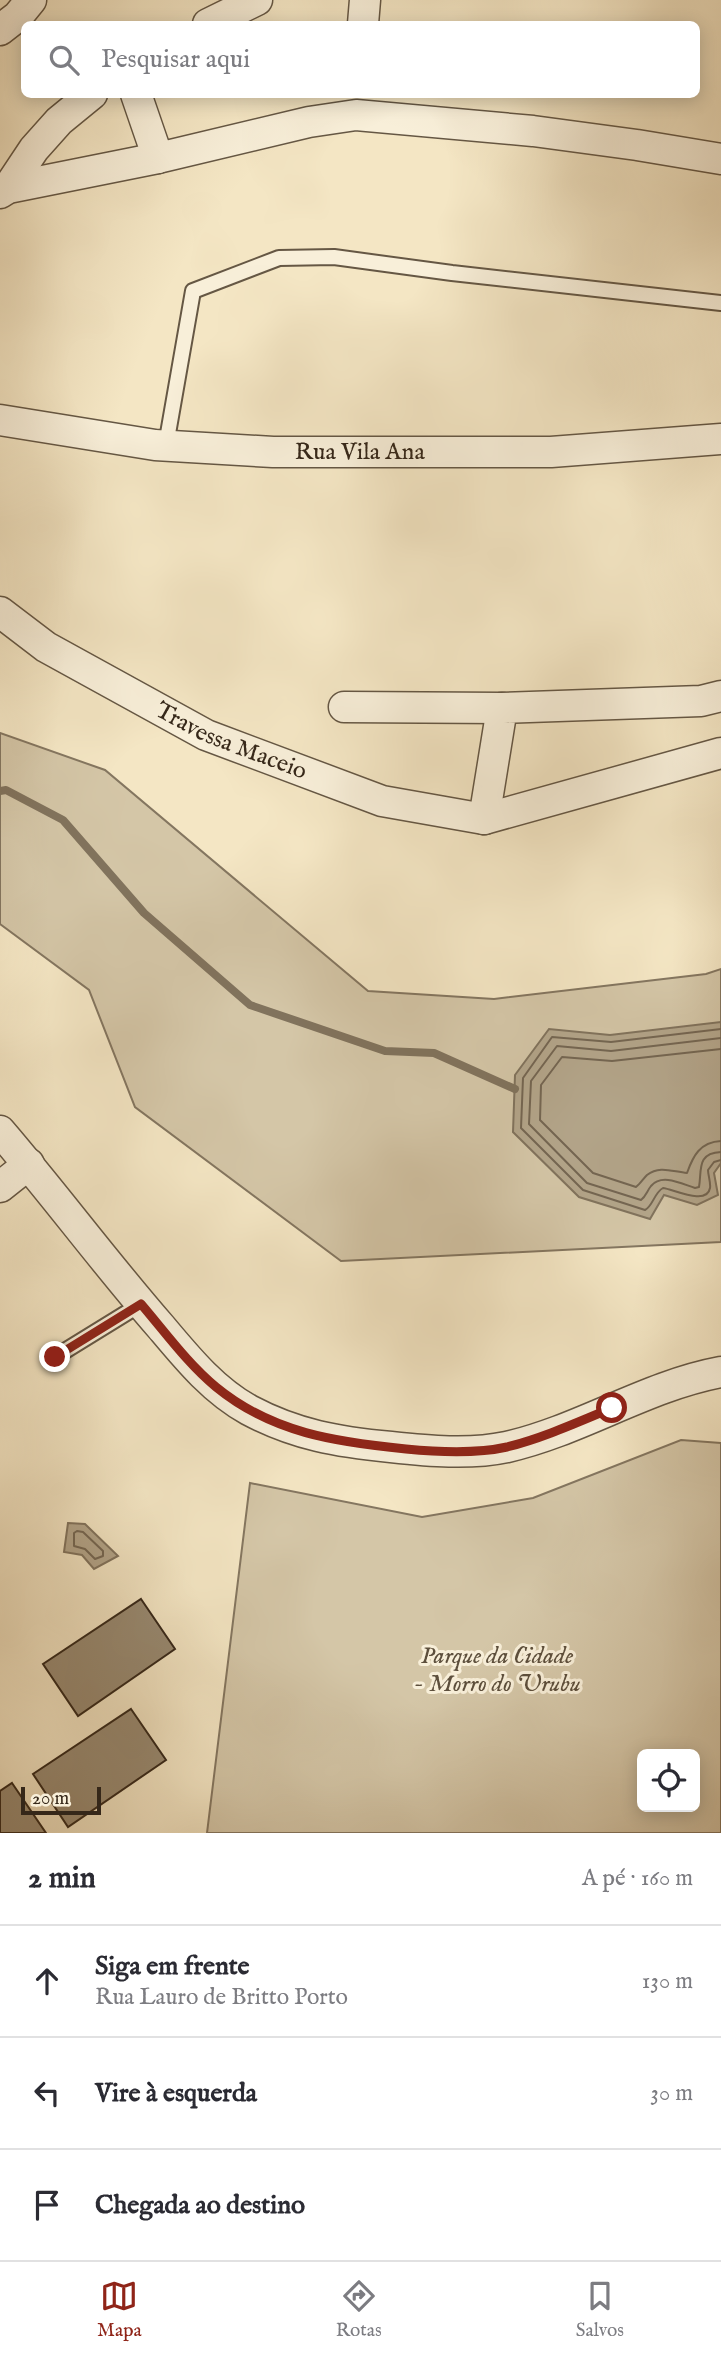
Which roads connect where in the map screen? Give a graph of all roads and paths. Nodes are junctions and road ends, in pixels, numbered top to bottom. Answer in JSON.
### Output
{"nodes":[{"id":1,"x":257,"y":0,"type":"edge"},
{"id":2,"x":365,"y":0,"type":"edge"},
{"id":3,"x":214,"y":21,"type":"edge"},
{"id":4,"x":363,"y":21,"type":"edge"},
{"id":5,"x":82,"y":98,"type":"edge"},
{"id":6,"x":137,"y":98,"type":"edge"},
{"id":7,"x":357,"y":105,"type":"edge"},
{"id":8,"x":54,"y":108,"type":"edge"},
{"id":9,"x":158,"y":158,"type":"junction"},
{"id":10,"x":721,"y":159,"type":"edge"},
{"id":11,"x":4,"y":190,"type":"edge"},
{"id":12,"x":721,"y":303,"type":"edge"},
{"id":13,"x":0,"y":419,"type":"edge"},
{"id":14,"x":721,"y":439,"type":"edge"},
{"id":15,"x":166,"y":445,"type":"junction"},
{"id":16,"x":0,"y":612,"type":"edge"},
{"id":17,"x":721,"y":696,"type":"edge"},
{"id":18,"x":344,"y":707,"type":"dead end"},
{"id":19,"x":502,"y":708,"type":"junction"},
{"id":20,"x":718,"y":754,"type":"edge"},
{"id":21,"x":484,"y":819,"type":"junction"},
{"id":22,"x":0,"y":1131,"type":"edge"},
{"id":23,"x":29,"y":1164,"type":"junction"},
{"id":24,"x":0,"y":1186,"type":"edge"},
{"id":25,"x":141,"y":1304,"type":"junction"},
{"id":26,"x":55,"y":1357,"type":"dead end"},
{"id":27,"x":721,"y":1372,"type":"edge"}],
"edges":[{"from":1,"to":3,"type":"street"},
{"from":2,"to":4,"type":"street"},
{"from":5,"to":8,"type":"street"},
{"from":6,"to":9,"type":"street"},
{"from":7,"to":9,"type":"street"},
{"from":7,"to":10,"type":"street"},
{"from":8,"to":11,"type":"street"},
{"from":9,"to":11,"type":"street"},
{"from":12,"to":15,"type":"lane"},
{"from":13,"to":15,"type":"street","name":"Rua Vila Ana"},
{"from":14,"to":15,"type":"street","name":"Rua Vila Ana"},
{"from":16,"to":21,"type":"street","name":"Travessa Maceio"},
{"from":17,"to":19,"type":"street"},
{"from":18,"to":19,"type":"street"},
{"from":19,"to":21,"type":"street"},
{"from":20,"to":21,"type":"street","name":"Travessa Maceio"},
{"from":22,"to":23,"type":"street"},
{"from":23,"to":24,"type":"street"},
{"from":23,"to":25,"type":"street"},
{"from":25,"to":26,"type":"lane"},
{"from":25,"to":27,"type":"street"}]}
